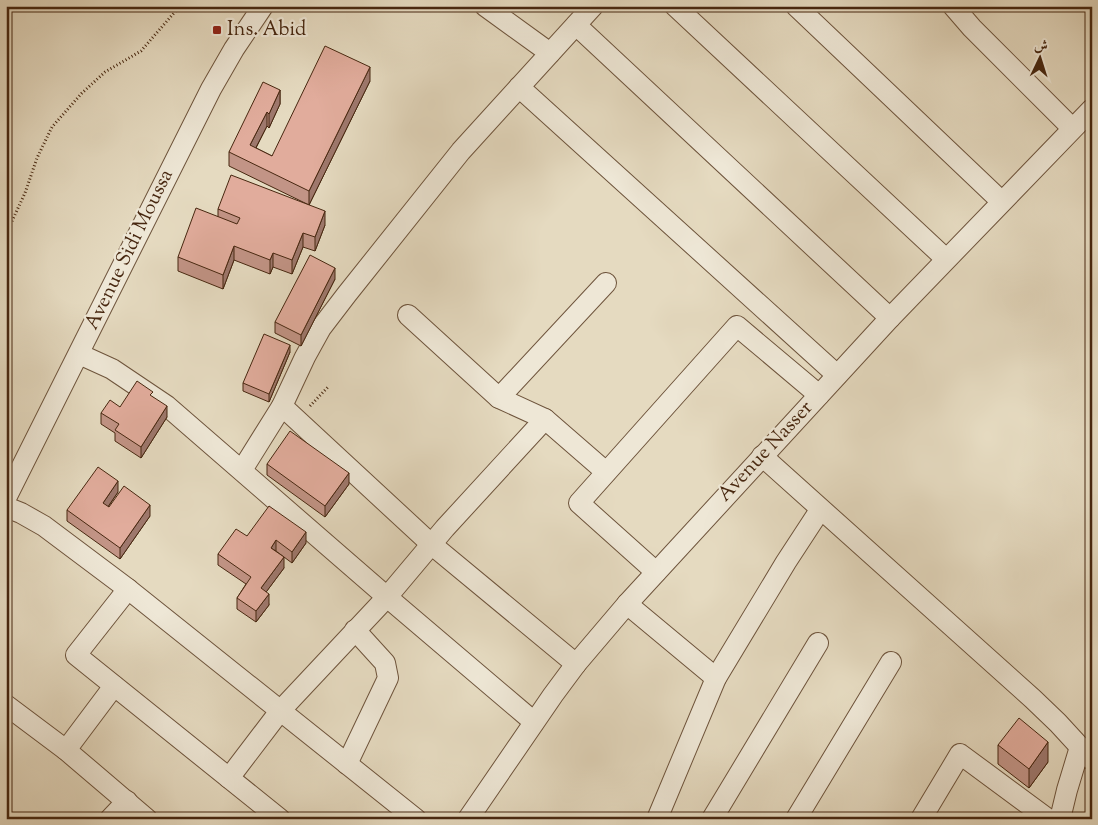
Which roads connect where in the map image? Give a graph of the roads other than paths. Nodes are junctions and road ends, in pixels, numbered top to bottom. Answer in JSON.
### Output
{"nodes":[{"id":1,"x":263,"y":6,"type":"edge"},
{"id":2,"x":485,"y":6,"type":"edge"},
{"id":3,"x":593,"y":6,"type":"edge"},
{"id":4,"x":675,"y":6,"type":"edge"},
{"id":5,"x":796,"y":6,"type":"edge"},
{"id":6,"x":953,"y":6,"type":"edge"},
{"id":7,"x":576,"y":25,"type":"junction"},
{"id":8,"x":550,"y":53,"type":"junction"},
{"id":9,"x":520,"y":87,"type":"junction"},
{"id":10,"x":1092,"y":108,"type":"edge"},
{"id":11,"x":1072,"y":128,"type":"junction"},
{"id":12,"x":1001,"y":201,"type":"junction"},
{"id":13,"x":946,"y":259,"type":"junction"},
{"id":14,"x":606,"y":283,"type":"dead end"},
{"id":15,"x":408,"y":314,"type":"dead end"},
{"id":16,"x":890,"y":318,"type":"junction"},
{"id":17,"x":79,"y":354,"type":"junction"},
{"id":18,"x":837,"y":375,"type":"junction"},
{"id":19,"x":819,"y":395,"type":"junction"},
{"id":20,"x":500,"y":398,"type":"junction"},
{"id":21,"x":282,"y":406,"type":"junction"},
{"id":22,"x":545,"y":418,"type":"junction"},
{"id":23,"x":762,"y":456,"type":"junction"},
{"id":24,"x":242,"y":470,"type":"junction"},
{"id":25,"x":606,"y":472,"type":"junction"},
{"id":26,"x":6,"y":498,"type":"edge"},
{"id":27,"x":6,"y":507,"type":"edge"},
{"id":28,"x":820,"y":510,"type":"junction"},
{"id":29,"x":431,"y":544,"type":"junction"},
{"id":30,"x":656,"y":572,"type":"junction"},
{"id":31,"x":128,"y":589,"type":"junction"},
{"id":32,"x":387,"y":597,"type":"junction"},
{"id":33,"x":627,"y":604,"type":"junction"},
{"id":34,"x":355,"y":630,"type":"junction"},
{"id":35,"x":818,"y":643,"type":"dead end"},
{"id":36,"x":891,"y":662,"type":"dead end"},
{"id":37,"x":576,"y":664,"type":"junction"},
{"id":38,"x":716,"y":678,"type":"junction"},
{"id":39,"x":114,"y":686,"type":"junction"},
{"id":40,"x":6,"y":705,"type":"edge"},
{"id":41,"x":280,"y":711,"type":"junction"},
{"id":42,"x":534,"y":722,"type":"junction"},
{"id":43,"x":66,"y":750,"type":"junction"},
{"id":44,"x":1086,"y":754,"type":"edge"},
{"id":45,"x":347,"y":764,"type":"junction"},
{"id":46,"x":229,"y":778,"type":"junction"},
{"id":47,"x":127,"y":801,"type":"junction"},
{"id":48,"x":110,"y":819,"type":"edge"},
{"id":49,"x":147,"y":819,"type":"edge"},
{"id":50,"x":280,"y":819,"type":"edge"},
{"id":51,"x":416,"y":819,"type":"edge"},
{"id":52,"x":468,"y":819,"type":"edge"},
{"id":53,"x":657,"y":819,"type":"edge"},
{"id":54,"x":712,"y":819,"type":"edge"},
{"id":55,"x":796,"y":819,"type":"edge"},
{"id":56,"x":921,"y":819,"type":"edge"},
{"id":57,"x":1048,"y":819,"type":"edge"},
{"id":58,"x":1060,"y":819,"type":"edge"}],
"edges":[{"from":1,"to":17,"type":"street","name":"Avenue Sidi Moussa"},
{"from":2,"to":8,"type":"street"},
{"from":3,"to":7,"type":"street"},
{"from":4,"to":13,"type":"street"},
{"from":5,"to":12,"type":"street"},
{"from":6,"to":11,"type":"street"},
{"from":7,"to":8,"type":"street"},
{"from":7,"to":16,"type":"street"},
{"from":8,"to":9,"type":"street"},
{"from":9,"to":18,"type":"street"},
{"from":9,"to":21,"type":"street"},
{"from":10,"to":11,"type":"street","name":"Avenue Nasser"},
{"from":11,"to":12,"type":"street","name":"Avenue Nasser"},
{"from":12,"to":13,"type":"street","name":"Avenue Nasser"},
{"from":13,"to":16,"type":"street","name":"Avenue Nasser"},
{"from":14,"to":20,"type":"street"},
{"from":15,"to":20,"type":"street"},
{"from":16,"to":18,"type":"street","name":"Avenue Nasser"},
{"from":17,"to":24,"type":"street"},
{"from":17,"to":26,"type":"street","name":"Avenue Sidi Moussa"},
{"from":18,"to":19,"type":"street","name":"Avenue Nasser"},
{"from":19,"to":23,"type":"street","name":"Avenue Nasser"},
{"from":19,"to":25,"type":"street"},
{"from":20,"to":22,"type":"street"},
{"from":21,"to":24,"type":"street"},
{"from":21,"to":29,"type":"street"},
{"from":22,"to":25,"type":"street"},
{"from":22,"to":29,"type":"street"},
{"from":23,"to":28,"type":"street"},
{"from":23,"to":30,"type":"street","name":"Avenue Nasser"},
{"from":24,"to":32,"type":"street"},
{"from":25,"to":30,"type":"street"},
{"from":27,"to":31,"type":"street"},
{"from":28,"to":38,"type":"street"},
{"from":28,"to":44,"type":"street"},
{"from":29,"to":32,"type":"street"},
{"from":29,"to":37,"type":"street"},
{"from":30,"to":33,"type":"street","name":"Avenue Nasser"},
{"from":31,"to":39,"type":"street"},
{"from":31,"to":41,"type":"street"},
{"from":32,"to":34,"type":"street"},
{"from":32,"to":42,"type":"street"},
{"from":33,"to":37,"type":"street","name":"Avenue Nasser"},
{"from":33,"to":38,"type":"street"},
{"from":34,"to":41,"type":"street"},
{"from":34,"to":45,"type":"street"},
{"from":35,"to":54,"type":"street"},
{"from":36,"to":55,"type":"street"},
{"from":37,"to":42,"type":"street","name":"Avenue Nasser"},
{"from":38,"to":53,"type":"street"},
{"from":39,"to":43,"type":"street"},
{"from":39,"to":46,"type":"street"},
{"from":40,"to":43,"type":"street"},
{"from":41,"to":45,"type":"street"},
{"from":41,"to":46,"type":"street"},
{"from":42,"to":52,"type":"street","name":"Avenue Nasser"},
{"from":43,"to":47,"type":"street"},
{"from":44,"to":58,"type":"street"},
{"from":45,"to":51,"type":"street"},
{"from":46,"to":50,"type":"street"},
{"from":47,"to":48,"type":"street"},
{"from":47,"to":49,"type":"street"},
{"from":56,"to":57,"type":"street"}]}
